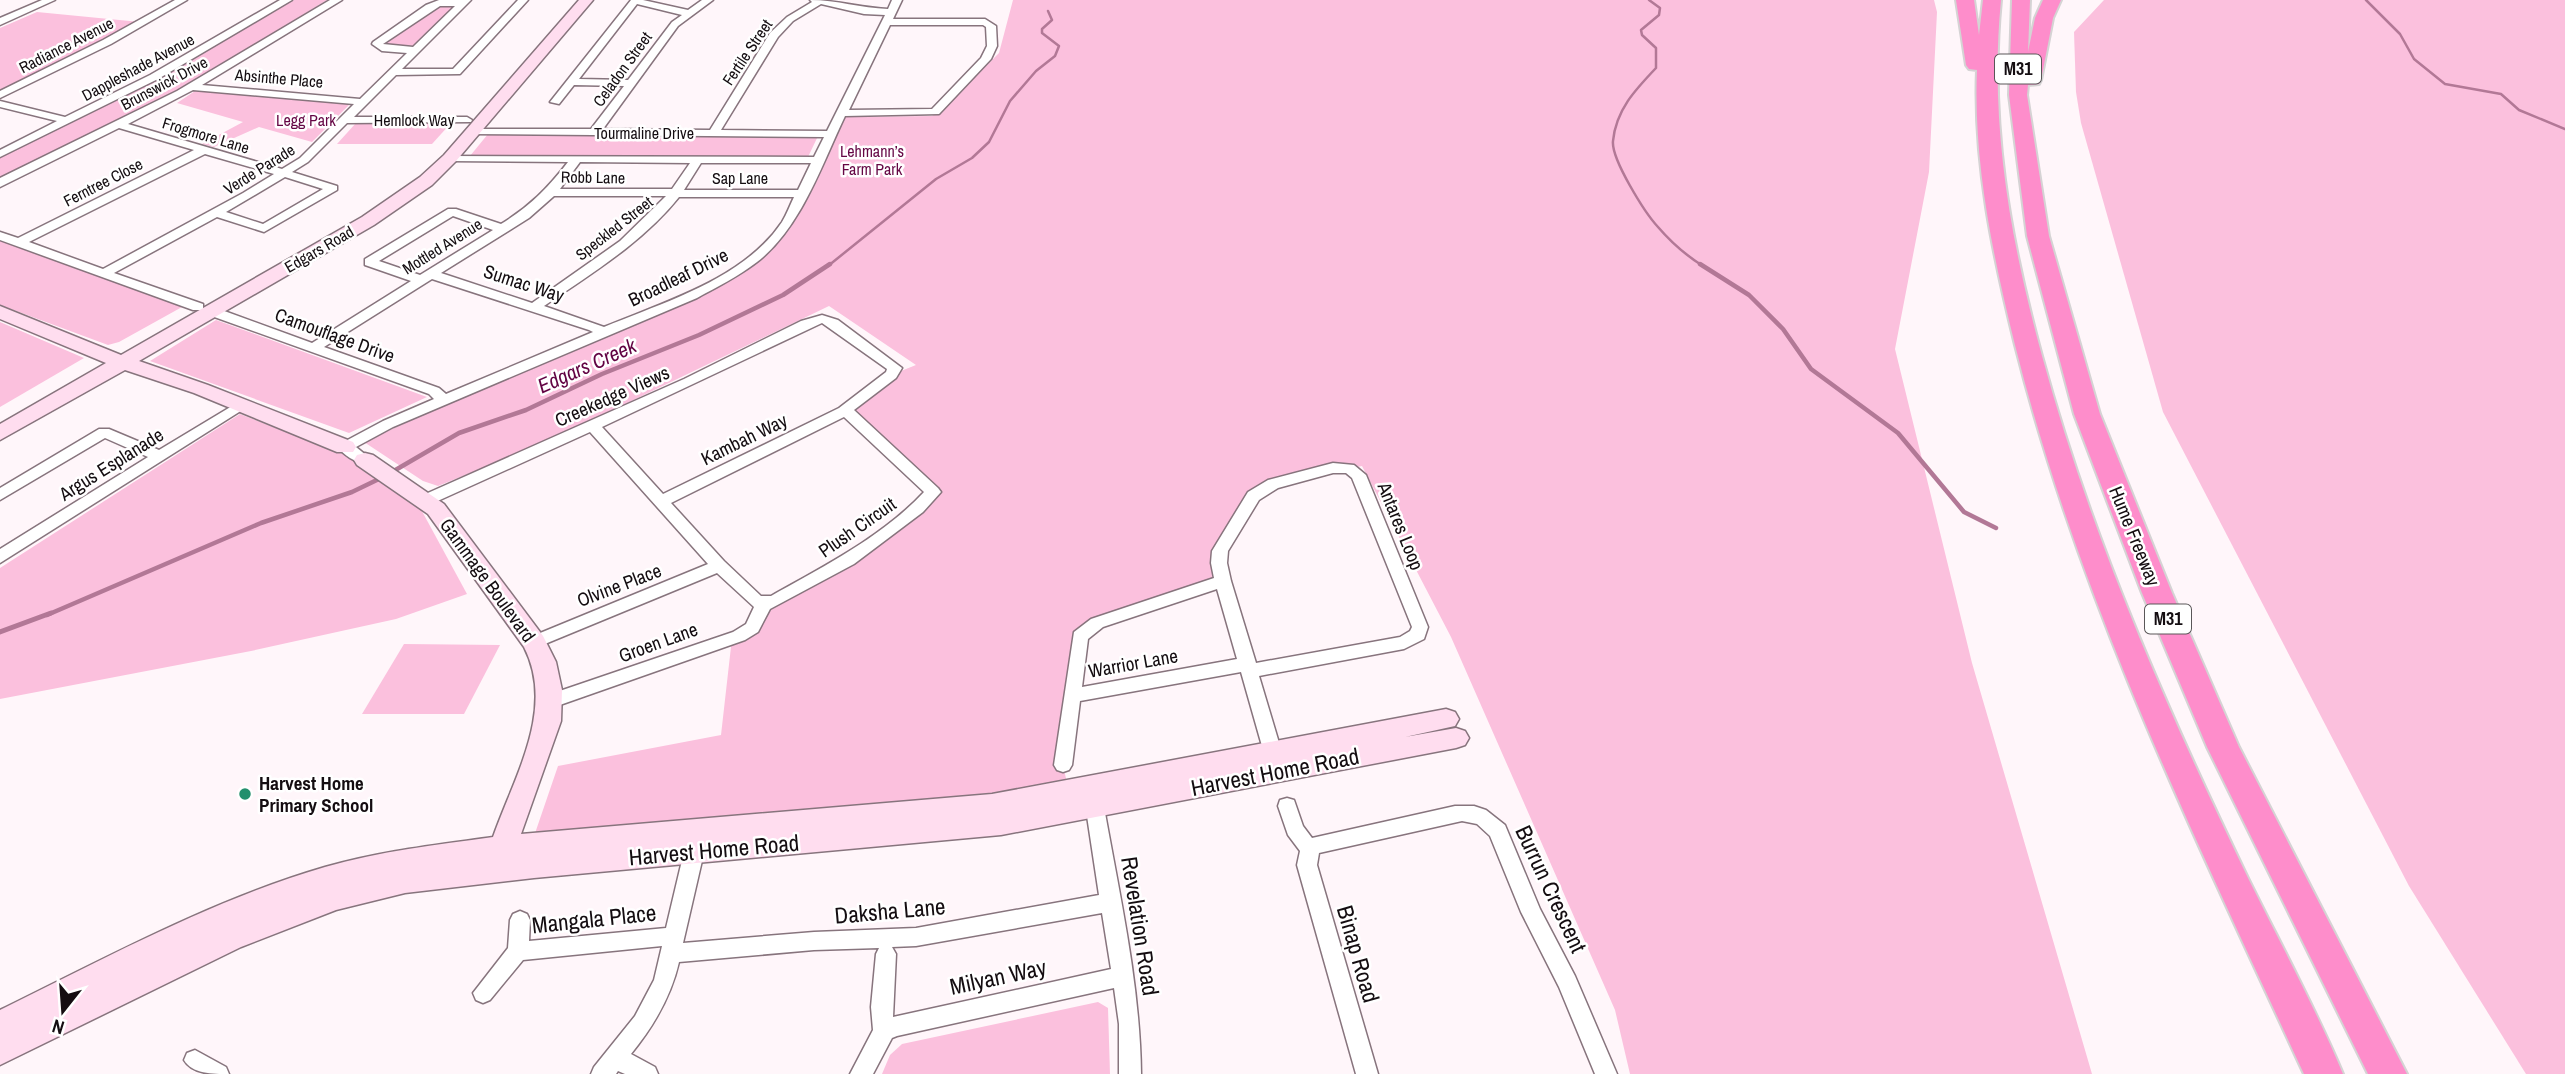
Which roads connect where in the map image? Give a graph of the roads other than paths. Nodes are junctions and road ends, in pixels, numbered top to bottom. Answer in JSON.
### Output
{"nodes":[{"id":1,"x":50,"y":0,"type":"edge"},
{"id":2,"x":182,"y":0,"type":"edge"},
{"id":3,"x":287,"y":0,"type":"edge"},
{"id":4,"x":337,"y":0,"type":"edge"},
{"id":5,"x":523,"y":0,"type":"edge"},
{"id":6,"x":572,"y":0,"type":"edge"},
{"id":7,"x":586,"y":0,"type":"edge"},
{"id":8,"x":708,"y":0,"type":"edge"},
{"id":9,"x":1965,"y":0,"type":"edge"},
{"id":10,"x":1992,"y":0,"type":"edge"},
{"id":11,"x":2021,"y":0,"type":"edge"},
{"id":12,"x":2052,"y":0,"type":"edge"},
{"id":13,"x":635,"y":1,"type":"edge"},
{"id":14,"x":817,"y":1,"type":"edge"},
{"id":15,"x":464,"y":2,"type":"edge"},
{"id":16,"x":891,"y":11,"type":"edge"},
{"id":17,"x":687,"y":13,"type":"junction"},
{"id":18,"x":0,"y":22,"type":"edge"},
{"id":19,"x":416,"y":51,"type":"junction"},
{"id":20,"x":393,"y":72,"type":"junction"},
{"id":21,"x":571,"y":82,"type":"junction"},
{"id":22,"x":632,"y":83,"type":"junction"},
{"id":23,"x":193,"y":87,"type":"junction"},
{"id":24,"x":0,"y":95,"type":"edge"},
{"id":25,"x":363,"y":102,"type":"junction"},
{"id":26,"x":555,"y":102,"type":"dead end"},
{"id":27,"x":0,"y":104,"type":"edge"},
{"id":28,"x":842,"y":113,"type":"junction"},
{"id":29,"x":346,"y":120,"type":"junction"},
{"id":30,"x":68,"y":121,"type":"junction"},
{"id":31,"x":120,"y":125,"type":"junction"},
{"id":32,"x":470,"y":126,"type":"junction"},
{"id":33,"x":595,"y":132,"type":"junction"},
{"id":34,"x":714,"y":133,"type":"junction"},
{"id":35,"x":1986,"y":133,"type":"junction"},
{"id":36,"x":832,"y":134,"type":"junction"},
{"id":37,"x":2023,"y":138,"type":"junction"},
{"id":38,"x":203,"y":150,"type":"junction"},
{"id":39,"x":0,"y":154,"type":"edge"},
{"id":40,"x":450,"y":159,"type":"junction"},
{"id":41,"x":576,"y":159,"type":"junction"},
{"id":42,"x":697,"y":160,"type":"junction"},
{"id":43,"x":819,"y":160,"type":"junction"},
{"id":44,"x":282,"y":175,"type":"junction"},
{"id":45,"x":0,"y":183,"type":"edge"},
{"id":46,"x":551,"y":192,"type":"junction"},
{"id":47,"x":677,"y":194,"type":"junction"},
{"id":48,"x":803,"y":194,"type":"junction"},
{"id":49,"x":216,"y":213,"type":"junction"},
{"id":50,"x":503,"y":229,"type":"junction"},
{"id":51,"x":0,"y":236,"type":"edge"},
{"id":52,"x":18,"y":243,"type":"junction"},
{"id":53,"x":104,"y":273,"type":"junction"},
{"id":54,"x":426,"y":277,"type":"junction"},
{"id":55,"x":534,"y":307,"type":"junction"},
{"id":56,"x":205,"y":309,"type":"junction"},
{"id":57,"x":0,"y":312,"type":"edge"},
{"id":58,"x":603,"y":332,"type":"junction"},
{"id":59,"x":313,"y":348,"type":"junction"},
{"id":60,"x":115,"y":360,"type":"junction"},
{"id":61,"x":444,"y":400,"type":"junction"},
{"id":62,"x":242,"y":404,"type":"junction"},
{"id":63,"x":844,"y":411,"type":"junction"},
{"id":64,"x":0,"y":420,"type":"edge"},
{"id":65,"x":593,"y":426,"type":"junction"},
{"id":66,"x":0,"y":433,"type":"edge"},
{"id":67,"x":345,"y":447,"type":"junction"},
{"id":68,"x":160,"y":456,"type":"junction"},
{"id":69,"x":365,"y":460,"type":"joint"},
{"id":70,"x":418,"y":494,"type":"junction"},
{"id":71,"x":0,"y":495,"type":"edge"},
{"id":72,"x":661,"y":501,"type":"junction"},
{"id":73,"x":0,"y":557,"type":"edge"},
{"id":74,"x":718,"y":565,"type":"junction"},
{"id":75,"x":1223,"y":580,"type":"junction"},
{"id":76,"x":764,"y":604,"type":"junction"},
{"id":77,"x":534,"y":642,"type":"junction"},
{"id":78,"x":1249,"y":668,"type":"junction"},
{"id":79,"x":1072,"y":696,"type":"junction"},
{"id":80,"x":551,"y":701,"type":"junction"},
{"id":81,"x":1451,"y":729,"type":"dead end"},
{"id":82,"x":1273,"y":762,"type":"junction"},
{"id":83,"x":1063,"y":765,"type":"dead end"},
{"id":84,"x":1093,"y":797,"type":"junction"},
{"id":85,"x":1287,"y":806,"type":"dead end"},
{"id":86,"x":1310,"y":848,"type":"junction"},
{"id":87,"x":694,"y":852,"type":"junction"},
{"id":88,"x":499,"y":859,"type":"junction"},
{"id":89,"x":1112,"y":902,"type":"junction"},
{"id":90,"x":520,"y":920,"type":"dead end"},
{"id":91,"x":673,"y":944,"type":"junction"},
{"id":92,"x":518,"y":951,"type":"junction"},
{"id":93,"x":886,"y":954,"type":"dead end"},
{"id":94,"x":1124,"y":976,"type":"junction"},
{"id":95,"x":483,"y":993,"type":"dead end"},
{"id":96,"x":0,"y":1026,"type":"edge"},
{"id":97,"x":884,"y":1031,"type":"junction"},
{"id":98,"x":0,"y":1050,"type":"edge"},
{"id":99,"x":195,"y":1060,"type":"dead end"},
{"id":100,"x":609,"y":1066,"type":"edge"},
{"id":101,"x":218,"y":1074,"type":"edge"},
{"id":102,"x":647,"y":1074,"type":"edge"},
{"id":103,"x":861,"y":1074,"type":"edge"},
{"id":104,"x":1130,"y":1074,"type":"edge"},
{"id":105,"x":1367,"y":1074,"type":"edge"},
{"id":106,"x":1606,"y":1074,"type":"edge"},
{"id":107,"x":2325,"y":1074,"type":"edge"},
{"id":108,"x":2388,"y":1074,"type":"edge"}],
"edges":[{"from":1,"to":18,"type":"street"},
{"from":2,"to":24,"type":"street","name":"Radiance Avenue"},
{"from":3,"to":30,"type":"street","name":"Dappleshade Avenue"},
{"from":4,"to":23,"type":"street","name":"Brunswick Drive"},
{"from":5,"to":20,"type":"street"},
{"from":6,"to":32,"type":"street","name":"Edgars Road"},
{"from":7,"to":32,"type":"street","name":"Edgars Road"},
{"from":8,"to":17,"type":"street","name":"Celadon Street"},
{"from":9,"to":35,"type":"highway"},
{"from":10,"to":35,"type":"highway","number":"M31"},
{"from":11,"to":37,"type":"highway","name":"Hume Freeway","number":"M31"},
{"from":12,"to":37,"type":"highway"},
{"from":13,"to":17,"type":"street"},
{"from":13,"to":21,"type":"street"},
{"from":14,"to":16,"type":"street"},
{"from":14,"to":34,"type":"street","name":"Fertile Street"},
{"from":15,"to":19,"type":"street","name":"Verde Parade"},
{"from":15,"to":19,"type":"street"},
{"from":16,"to":28,"type":"street","name":"Broadleaf Drive"},
{"from":16,"to":28,"type":"street"},
{"from":17,"to":22,"type":"street","name":"Celadon Street"},
{"from":19,"to":20,"type":"street","name":"Verde Parade"},
{"from":20,"to":25,"type":"street","name":"Verde Parade"},
{"from":21,"to":22,"type":"street"},
{"from":21,"to":26,"type":"street"},
{"from":22,"to":33,"type":"street","name":"Celadon Street"},
{"from":23,"to":25,"type":"street","name":"Absinthe Place"},
{"from":23,"to":31,"type":"street","name":"Brunswick Drive"},
{"from":25,"to":29,"type":"street","name":"Verde Parade"},
{"from":27,"to":30,"type":"street"},
{"from":28,"to":36,"type":"street","name":"Broadleaf Drive"},
{"from":29,"to":32,"type":"street","name":"Hemlock Way"},
{"from":29,"to":44,"type":"street","name":"Verde Parade"},
{"from":30,"to":39,"type":"street","name":"Dappleshade Avenue"},
{"from":31,"to":38,"type":"street","name":"Frogmore Lane"},
{"from":31,"to":45,"type":"street","name":"Brunswick Drive"},
{"from":32,"to":33,"type":"street","name":"Tourmaline Drive"},
{"from":32,"to":40,"type":"street","name":"Edgars Road"},
{"from":32,"to":56,"type":"street","name":"Edgars Road"},
{"from":33,"to":34,"type":"street","name":"Tourmaline Drive"},
{"from":34,"to":36,"type":"street","name":"Tourmaline Drive"},
{"from":35,"to":107,"type":"highway","number":"M31"},
{"from":36,"to":43,"type":"street","name":"Broadleaf Drive"},
{"from":37,"to":108,"type":"highway","name":"Hume Freeway","number":"M31"},
{"from":38,"to":44,"type":"street","name":"Frogmore Lane"},
{"from":38,"to":52,"type":"street","name":"Ferntree Close"},
{"from":40,"to":41,"type":"street"},
{"from":40,"to":56,"type":"street","name":"Edgars Road"},
{"from":41,"to":42,"type":"street"},
{"from":41,"to":46,"type":"street","name":"Mottled Avenue"},
{"from":42,"to":43,"type":"street"},
{"from":42,"to":47,"type":"street","name":"Speckled Street"},
{"from":43,"to":48,"type":"street","name":"Broadleaf Drive"},
{"from":44,"to":49,"type":"street","name":"Verde Parade"},
{"from":44,"to":49,"type":"street","name":"Frogmore Lane"},
{"from":46,"to":47,"type":"street","name":"Robb Lane"},
{"from":46,"to":50,"type":"street","name":"Mottled Avenue"},
{"from":47,"to":48,"type":"street","name":"Sap Lane"},
{"from":47,"to":55,"type":"street","name":"Speckled Street"},
{"from":48,"to":58,"type":"street","name":"Broadleaf Drive"},
{"from":49,"to":53,"type":"street","name":"Verde Parade"},
{"from":50,"to":54,"type":"street","name":"Mottled Avenue"},
{"from":50,"to":54,"type":"street","name":"Sumac Way"},
{"from":51,"to":52,"type":"street","name":"Camouflage Drive"},
{"from":52,"to":53,"type":"street","name":"Camouflage Drive"},
{"from":53,"to":56,"type":"street","name":"Camouflage Drive"},
{"from":54,"to":55,"type":"street","name":"Sumac Way"},
{"from":54,"to":59,"type":"street","name":"Mottled Avenue"},
{"from":55,"to":58,"type":"street","name":"Sumac Way"},
{"from":56,"to":59,"type":"street","name":"Camouflage Drive"},
{"from":56,"to":60,"type":"street","name":"Edgars Road"},
{"from":57,"to":60,"type":"street","name":"Gammage Boulevard"},
{"from":58,"to":61,"type":"street","name":"Broadleaf Drive"},
{"from":59,"to":61,"type":"street","name":"Camouflage Drive"},
{"from":60,"to":62,"type":"street","name":"Gammage Boulevard"},
{"from":60,"to":64,"type":"street","name":"Edgars Road"},
{"from":60,"to":66,"type":"street","name":"Edgars Road"},
{"from":61,"to":67,"type":"street","name":"Broadleaf Drive"},
{"from":62,"to":67,"type":"street","name":"Gammage Boulevard"},
{"from":62,"to":68,"type":"street","name":"Argus Esplanade"},
{"from":63,"to":65,"type":"street","name":"Creekedge Views"},
{"from":63,"to":72,"type":"street","name":"Kambah Way"},
{"from":63,"to":76,"type":"street","name":"Plush Circuit"},
{"from":65,"to":70,"type":"street","name":"Creekedge Views"},
{"from":65,"to":72,"type":"street"},
{"from":67,"to":69,"type":"street","name":"Gammage Boulevard"},
{"from":68,"to":71,"type":"street"},
{"from":68,"to":73,"type":"street","name":"Argus Esplanade"},
{"from":69,"to":70,"type":"street","name":"Gammage Boulevard"},
{"from":70,"to":77,"type":"street","name":"Gammage Boulevard"},
{"from":72,"to":74,"type":"street"},
{"from":74,"to":76,"type":"street"},
{"from":74,"to":77,"type":"street","name":"Olvine Place"},
{"from":75,"to":78,"type":"street","name":"Antares Loop"},
{"from":75,"to":78,"type":"street","name":"Antares Loop"},
{"from":75,"to":79,"type":"street","name":"Warrior Lane"},
{"from":76,"to":80,"type":"street","name":"Groen Lane"},
{"from":77,"to":80,"type":"street","name":"Gammage Boulevard"},
{"from":78,"to":79,"type":"street","name":"Warrior Lane"},
{"from":78,"to":82,"type":"street","name":"Antares Loop"},
{"from":79,"to":83,"type":"street"},
{"from":80,"to":88,"type":"street","name":"Gammage Boulevard"},
{"from":81,"to":82,"type":"street","name":"Harvest Home Road"},
{"from":82,"to":84,"type":"street","name":"Harvest Home Road"},
{"from":84,"to":87,"type":"street","name":"Harvest Home Road"},
{"from":84,"to":88,"type":"street","name":"Harvest Home Road"},
{"from":84,"to":89,"type":"street","name":"Revelation Road"},
{"from":85,"to":86,"type":"street"},
{"from":86,"to":105,"type":"street","name":"Binap Road"},
{"from":86,"to":106,"type":"street","name":"Burrun Crescent"},
{"from":87,"to":88,"type":"street","name":"Harvest Home Road"},
{"from":87,"to":91,"type":"street"},
{"from":88,"to":96,"type":"street","name":"Harvest Home Road"},
{"from":88,"to":98,"type":"street","name":"Harvest Home Road"},
{"from":89,"to":91,"type":"street","name":"Daksha Lane"},
{"from":89,"to":94,"type":"street","name":"Revelation Road"},
{"from":90,"to":92,"type":"street","name":"Mangala Place"},
{"from":91,"to":92,"type":"street","name":"Mangala Place"},
{"from":91,"to":100,"type":"street"},
{"from":92,"to":95,"type":"street","name":"Mangala Place"},
{"from":93,"to":97,"type":"street"},
{"from":94,"to":97,"type":"street","name":"Milyan Way"},
{"from":94,"to":104,"type":"street","name":"Revelation Road"},
{"from":97,"to":103,"type":"street"},
{"from":99,"to":101,"type":"street"},
{"from":100,"to":102,"type":"street"}]}
